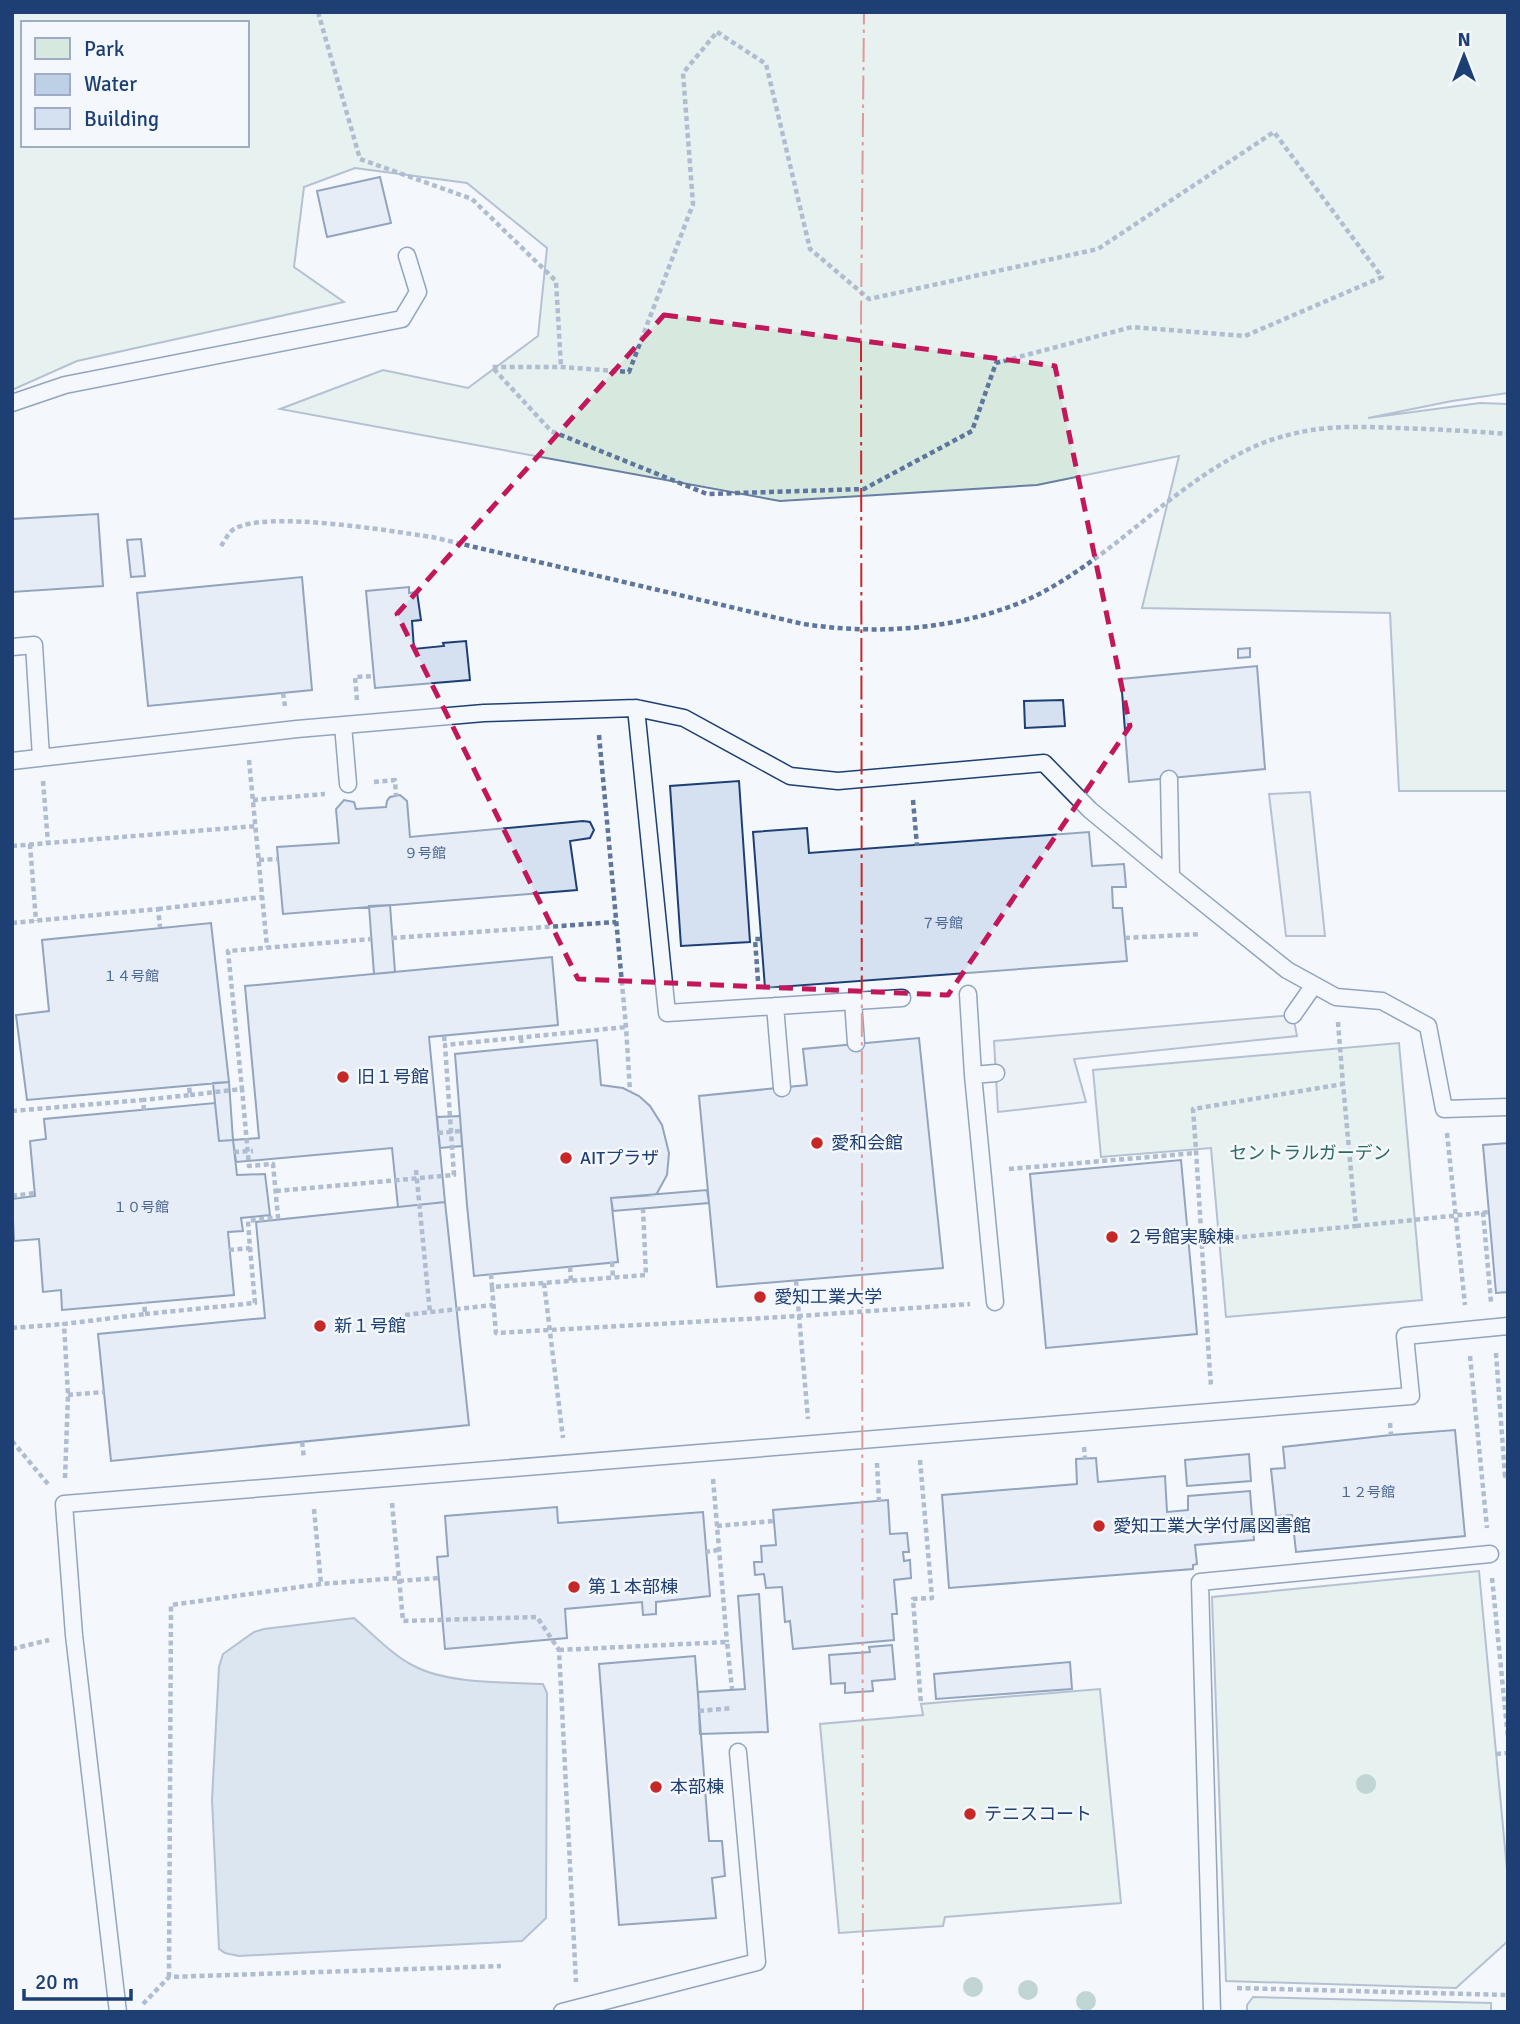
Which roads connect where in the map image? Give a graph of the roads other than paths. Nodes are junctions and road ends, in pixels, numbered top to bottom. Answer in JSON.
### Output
{"nodes":[{"id":1,"x":407,"y":256,"type":"dead end"},
{"id":2,"x":12,"y":403,"type":"edge"},
{"id":3,"x":12,"y":647,"type":"edge"},
{"id":4,"x":636,"y":708,"type":"junction"},
{"id":5,"x":351,"y":725,"type":"junction"},
{"id":6,"x":41,"y":757,"type":"junction"},
{"id":7,"x":12,"y":761,"type":"edge"},
{"id":8,"x":1169,"y":779,"type":"dead end"},
{"id":9,"x":348,"y":784,"type":"dead end"},
{"id":10,"x":1171,"y":877,"type":"junction"},
{"id":11,"x":1314,"y":985,"type":"junction"},
{"id":12,"x":968,"y":994,"type":"dead end"},
{"id":13,"x":902,"y":998,"type":"dead end"},
{"id":14,"x":853,"y":1001,"type":"junction"},
{"id":15,"x":768,"y":1007,"type":"junction"},
{"id":16,"x":1293,"y":1015,"type":"dead end"},
{"id":17,"x":856,"y":1043,"type":"dead end"},
{"id":18,"x":996,"y":1073,"type":"dead end"},
{"id":19,"x":973,"y":1075,"type":"junction"},
{"id":20,"x":782,"y":1088,"type":"dead end"},
{"id":21,"x":1508,"y":1107,"type":"edge"},
{"id":22,"x":995,"y":1302,"type":"road end"},
{"id":23,"x":1501,"y":1327,"type":"edge"},
{"id":24,"x":1490,"y":1554,"type":"dead end"},
{"id":25,"x":738,"y":1752,"type":"dead end"},
{"id":26,"x":569,"y":2010,"type":"edge"},
{"id":27,"x":118,"y":2012,"type":"edge"},
{"id":28,"x":1212,"y":2012,"type":"edge"}],
"edges":[{"from":1,"to":2,"type":"lane"},
{"from":3,"to":6,"type":"lane"},
{"from":4,"to":5,"type":"lane"},
{"from":4,"to":10,"type":"lane"},
{"from":4,"to":15,"type":"lane"},
{"from":5,"to":6,"type":"lane"},
{"from":5,"to":9,"type":"lane"},
{"from":6,"to":7,"type":"lane"},
{"from":8,"to":10,"type":"lane"},
{"from":10,"to":11,"type":"lane"},
{"from":11,"to":16,"type":"lane"},
{"from":11,"to":21,"type":"lane"},
{"from":12,"to":19,"type":"lane"},
{"from":13,"to":14,"type":"lane"},
{"from":14,"to":15,"type":"lane"},
{"from":14,"to":17,"type":"lane"},
{"from":15,"to":20,"type":"lane"},
{"from":18,"to":19,"type":"lane"},
{"from":19,"to":22,"type":"lane"},
{"from":23,"to":27,"type":"lane"},
{"from":24,"to":28,"type":"lane"},
{"from":25,"to":26,"type":"lane"}]}
